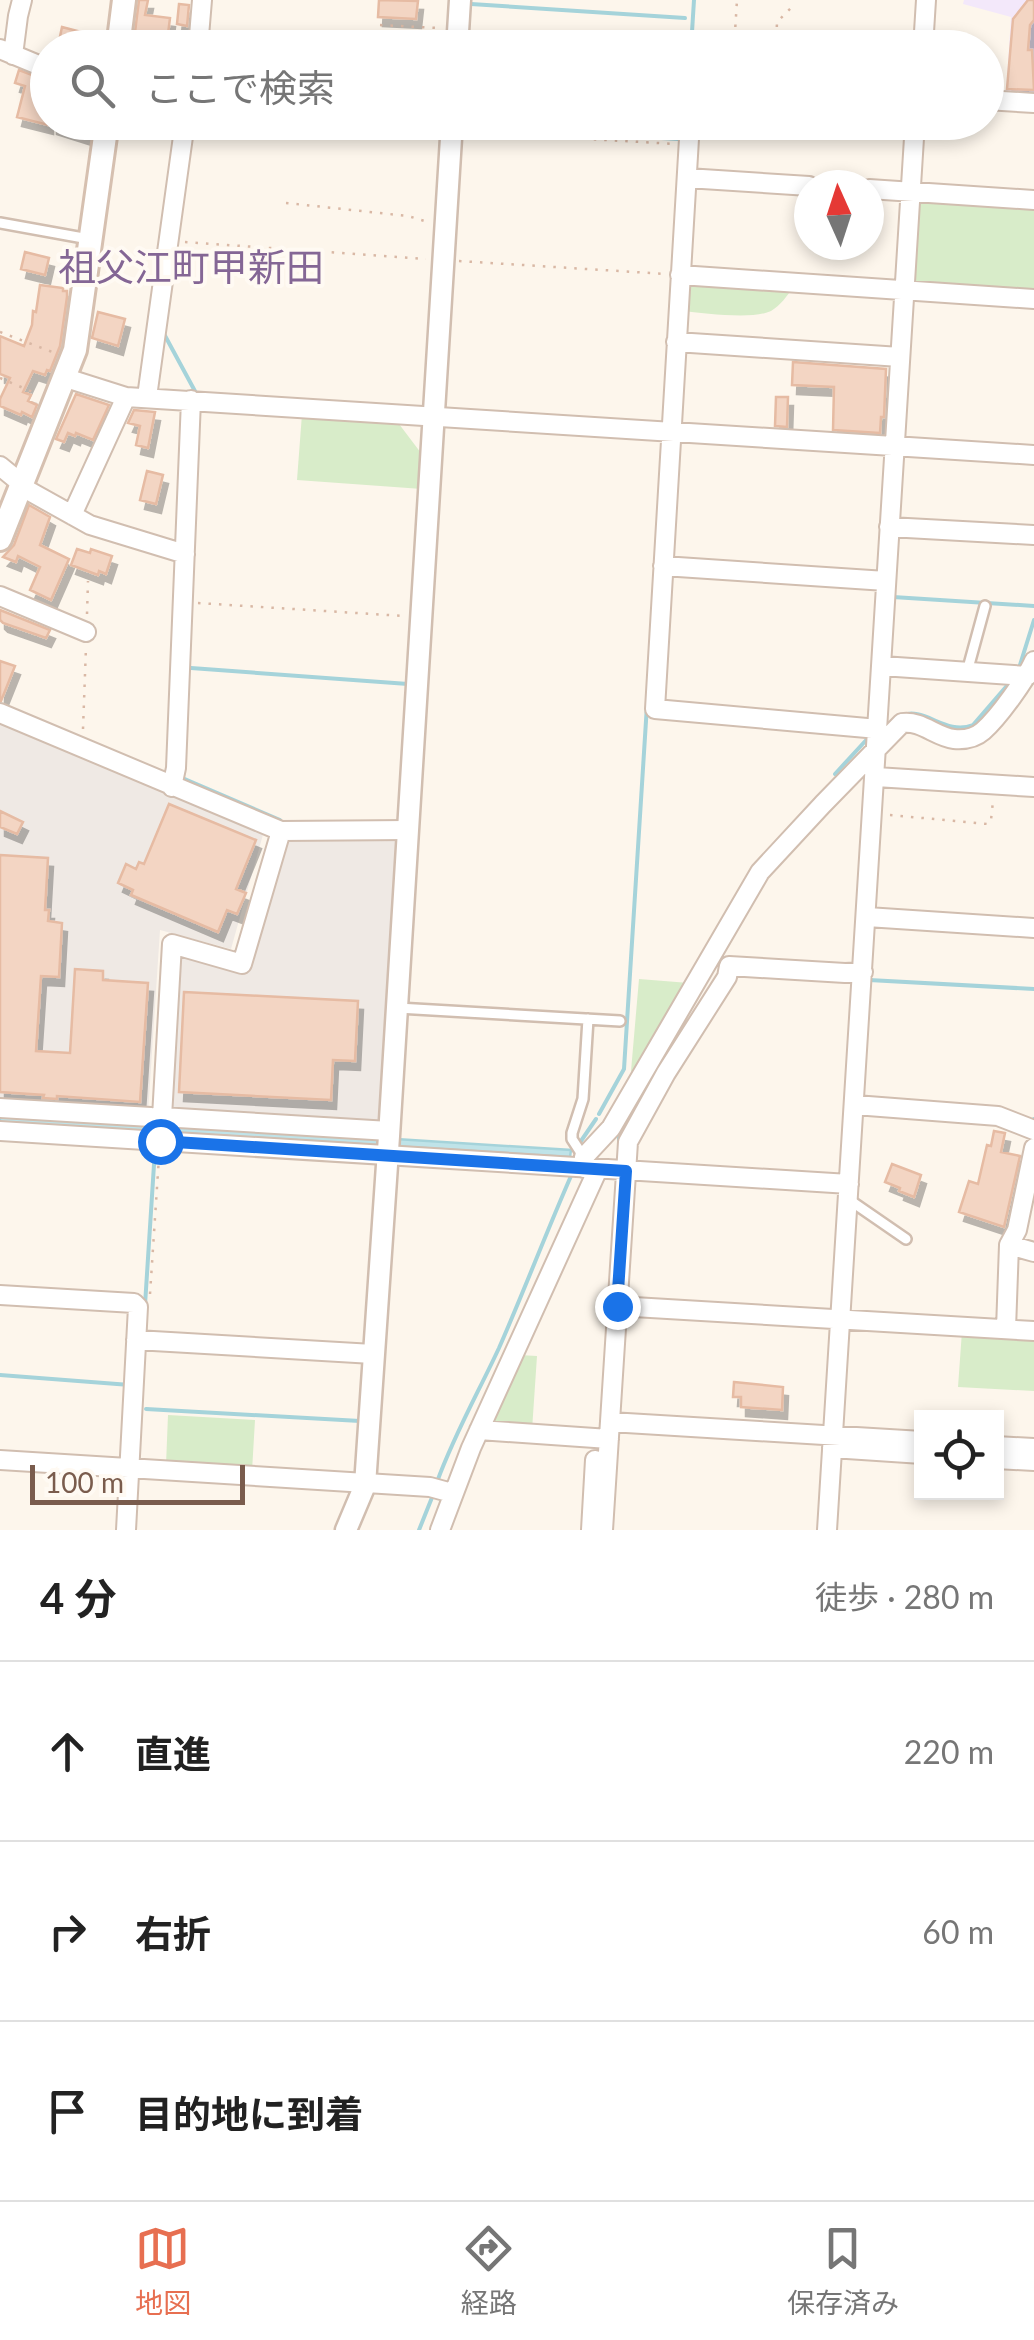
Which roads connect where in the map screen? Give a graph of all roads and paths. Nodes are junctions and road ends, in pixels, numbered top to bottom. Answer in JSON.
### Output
{"nodes":[{"id":1,"x":22,"y":0,"type":"edge"},
{"id":2,"x":124,"y":0,"type":"edge"},
{"id":3,"x":202,"y":0,"type":"edge"},
{"id":4,"x":460,"y":0,"type":"edge"},
{"id":5,"x":737,"y":0,"type":"edge"},
{"id":6,"x":926,"y":0,"type":"edge"},
{"id":7,"x":790,"y":8,"type":"dead end"},
{"id":8,"x":380,"y":25,"type":"dead end"},
{"id":9,"x":120,"y":30,"type":"edge"},
{"id":10,"x":200,"y":30,"type":"edge"},
{"id":11,"x":418,"y":30,"type":"edge"},
{"id":12,"x":458,"y":30,"type":"edge"},
{"id":13,"x":735,"y":30,"type":"edge"},
{"id":14,"x":777,"y":30,"type":"edge"},
{"id":15,"x":924,"y":30,"type":"edge"},
{"id":16,"x":6,"y":52,"type":"edge"},
{"id":17,"x":30,"y":61,"type":"edge"},
{"id":18,"x":1004,"y":101,"type":"edge"},
{"id":19,"x":1034,"y":103,"type":"edge"},
{"id":20,"x":106,"y":140,"type":"edge"},
{"id":21,"x":182,"y":140,"type":"edge"},
{"id":22,"x":451,"y":140,"type":"edge"},
{"id":23,"x":626,"y":140,"type":"edge"},
{"id":24,"x":689,"y":140,"type":"edge"},
{"id":25,"x":915,"y":140,"type":"edge"},
{"id":26,"x":680,"y":144,"type":"dead end"},
{"id":27,"x":687,"y":178,"type":"junction"},
{"id":28,"x":794,"y":185,"type":"edge"},
{"id":29,"x":884,"y":191,"type":"edge"},
{"id":30,"x":911,"y":192,"type":"junction"},
{"id":31,"x":1034,"y":200,"type":"edge"},
{"id":32,"x":286,"y":204,"type":"dead end"},
{"id":33,"x":0,"y":223,"type":"edge"},
{"id":34,"x":446,"y":227,"type":"junction"},
{"id":35,"x":92,"y":239,"type":"junction"},
{"id":36,"x":168,"y":241,"type":"junction"},
{"id":37,"x":444,"y":260,"type":"junction"},
{"id":38,"x":676,"y":274,"type":"junction"},
{"id":39,"x":904,"y":290,"type":"junction"},
{"id":40,"x":1034,"y":299,"type":"edge"},
{"id":41,"x":0,"y":332,"type":"edge"},
{"id":42,"x":676,"y":342,"type":"junction"},
{"id":43,"x":900,"y":357,"type":"junction"},
{"id":44,"x":69,"y":368,"type":"junction"},
{"id":45,"x":0,"y":378,"type":"edge"},
{"id":46,"x":126,"y":397,"type":"junction"},
{"id":47,"x":146,"y":398,"type":"junction"},
{"id":48,"x":190,"y":400,"type":"junction"},
{"id":49,"x":56,"y":402,"type":"junction"},
{"id":50,"x":434,"y":417,"type":"junction"},
{"id":51,"x":670,"y":432,"type":"junction"},
{"id":52,"x":894,"y":447,"type":"junction"},
{"id":53,"x":1034,"y":456,"type":"edge"},
{"id":54,"x":0,"y":466,"type":"edge"},
{"id":55,"x":22,"y":486,"type":"junction"},
{"id":56,"x":72,"y":515,"type":"junction"},
{"id":57,"x":890,"y":527,"type":"junction"},
{"id":58,"x":1034,"y":535,"type":"edge"},
{"id":59,"x":0,"y":539,"type":"edge"},
{"id":60,"x":185,"y":554,"type":"junction"},
{"id":61,"x":662,"y":566,"type":"junction"},
{"id":62,"x":88,"y":581,"type":"dead end"},
{"id":63,"x":886,"y":582,"type":"junction"},
{"id":64,"x":0,"y":596,"type":"edge"},
{"id":65,"x":196,"y":602,"type":"dead end"},
{"id":66,"x":986,"y":606,"type":"dead end"},
{"id":67,"x":421,"y":617,"type":"junction"},
{"id":68,"x":86,"y":632,"type":"junction"},
{"id":69,"x":882,"y":666,"type":"junction"},
{"id":70,"x":1030,"y":668,"type":"edge"},
{"id":71,"x":967,"y":672,"type":"junction"},
{"id":72,"x":0,"y":713,"type":"edge"},
{"id":73,"x":878,"y":738,"type":"junction"},
{"id":74,"x":82,"y":748,"type":"junction"},
{"id":75,"x":876,"y":776,"type":"junction"},
{"id":76,"x":995,"y":784,"type":"junction"},
{"id":77,"x":172,"y":787,"type":"junction"},
{"id":78,"x":1034,"y":787,"type":"edge"},
{"id":79,"x":873,"y":813,"type":"junction"},
{"id":80,"x":276,"y":829,"type":"junction"},
{"id":81,"x":408,"y":830,"type":"junction"},
{"id":82,"x":866,"y":917,"type":"junction"},
{"id":83,"x":1034,"y":928,"type":"edge"},
{"id":84,"x":863,"y":972,"type":"junction"},
{"id":85,"x":397,"y":1008,"type":"junction"},
{"id":86,"x":588,"y":1019,"type":"junction"},
{"id":87,"x":620,"y":1021,"type":"dead end"},
{"id":88,"x":854,"y":1105,"type":"junction"},
{"id":89,"x":0,"y":1108,"type":"edge"},
{"id":90,"x":152,"y":1120,"type":"junction"},
{"id":91,"x":1034,"y":1130,"type":"edge"},
{"id":92,"x":0,"y":1131,"type":"edge"},
{"id":93,"x":389,"y":1143,"type":"junction"},
{"id":94,"x":1034,"y":1148,"type":"edge"},
{"id":95,"x":601,"y":1167,"type":"junction"},
{"id":96,"x":849,"y":1191,"type":"junction"},
{"id":97,"x":906,"y":1240,"type":"dead end"},
{"id":98,"x":1008,"y":1245,"type":"junction"},
{"id":99,"x":1034,"y":1252,"type":"edge"},
{"id":100,"x":0,"y":1295,"type":"edge"},
{"id":101,"x":617,"y":1306,"type":"junction"},
{"id":102,"x":840,"y":1321,"type":"junction"},
{"id":103,"x":1006,"y":1329,"type":"junction"},
{"id":104,"x":1034,"y":1331,"type":"edge"},
{"id":105,"x":136,"y":1340,"type":"junction"},
{"id":106,"x":373,"y":1354,"type":"junction"},
{"id":107,"x":479,"y":1430,"type":"junction"},
{"id":108,"x":605,"y":1433,"type":"junction"},
{"id":109,"x":914,"y":1441,"type":"edge"},
{"id":110,"x":833,"y":1442,"type":"junction"},
{"id":111,"x":1004,"y":1446,"type":"edge"},
{"id":112,"x":1034,"y":1448,"type":"edge"},
{"id":113,"x":914,"y":1453,"type":"edge"},
{"id":114,"x":1004,"y":1459,"type":"edge"},
{"id":115,"x":0,"y":1460,"type":"edge"},
{"id":116,"x":1034,"y":1461,"type":"edge"},
{"id":117,"x":129,"y":1469,"type":"junction"},
{"id":118,"x":365,"y":1484,"type":"junction"},
{"id":119,"x":452,"y":1494,"type":"junction"},
{"id":120,"x":126,"y":1530,"type":"edge"},
{"id":121,"x":346,"y":1530,"type":"edge"},
{"id":122,"x":440,"y":1530,"type":"edge"},
{"id":123,"x":590,"y":1530,"type":"edge"},
{"id":124,"x":603,"y":1530,"type":"edge"},
{"id":125,"x":827,"y":1530,"type":"edge"}],
"edges":[{"from":1,"to":16,"type":"street"},
{"from":2,"to":9,"type":"main road"},
{"from":3,"to":10,"type":"street"},
{"from":4,"to":12,"type":"street"},
{"from":5,"to":13,"type":"path"},
{"from":6,"to":15,"type":"street"},
{"from":7,"to":14,"type":"path"},
{"from":8,"to":11,"type":"path"},
{"from":16,"to":17,"type":"street"},
{"from":18,"to":19,"type":"street"},
{"from":20,"to":35,"type":"main road"},
{"from":21,"to":36,"type":"street"},
{"from":22,"to":34,"type":"street"},
{"from":23,"to":26,"type":"path"},
{"from":24,"to":27,"type":"street"},
{"from":25,"to":30,"type":"street"},
{"from":27,"to":28,"type":"street"},
{"from":27,"to":38,"type":"street"},
{"from":29,"to":30,"type":"street"},
{"from":30,"to":31,"type":"street"},
{"from":30,"to":39,"type":"street"},
{"from":32,"to":34,"type":"path"},
{"from":33,"to":35,"type":"lane"},
{"from":34,"to":37,"type":"street"},
{"from":35,"to":44,"type":"main road"},
{"from":36,"to":37,"type":"path"},
{"from":36,"to":47,"type":"street"},
{"from":37,"to":38,"type":"path"},
{"from":37,"to":50,"type":"street"},
{"from":38,"to":39,"type":"street"},
{"from":38,"to":42,"type":"street"},
{"from":39,"to":40,"type":"street"},
{"from":39,"to":43,"type":"street"},
{"from":41,"to":44,"type":"path"},
{"from":42,"to":43,"type":"street"},
{"from":42,"to":51,"type":"street"},
{"from":43,"to":52,"type":"street"},
{"from":44,"to":46,"type":"street"},
{"from":44,"to":49,"type":"main road"},
{"from":45,"to":49,"type":"path"},
{"from":46,"to":47,"type":"street"},
{"from":46,"to":56,"type":"street"},
{"from":47,"to":48,"type":"street"},
{"from":48,"to":50,"type":"street"},
{"from":48,"to":60,"type":"street"},
{"from":49,"to":55,"type":"main road"},
{"from":50,"to":51,"type":"street"},
{"from":50,"to":67,"type":"street"},
{"from":51,"to":52,"type":"street"},
{"from":51,"to":61,"type":"street"},
{"from":52,"to":53,"type":"street"},
{"from":52,"to":57,"type":"street"},
{"from":54,"to":55,"type":"street"},
{"from":55,"to":56,"type":"street"},
{"from":55,"to":59,"type":"main road"},
{"from":56,"to":60,"type":"street"},
{"from":57,"to":58,"type":"street"},
{"from":57,"to":63,"type":"street"},
{"from":60,"to":77,"type":"street"},
{"from":61,"to":63,"type":"street"},
{"from":61,"to":73,"type":"street"},
{"from":62,"to":68,"type":"path"},
{"from":63,"to":69,"type":"street"},
{"from":64,"to":68,"type":"street"},
{"from":65,"to":67,"type":"path"},
{"from":66,"to":71,"type":"lane"},
{"from":67,"to":81,"type":"street"},
{"from":68,"to":74,"type":"path"},
{"from":69,"to":71,"type":"street"},
{"from":69,"to":73,"type":"street"},
{"from":70,"to":71,"type":"street"},
{"from":70,"to":73,"type":"street"},
{"from":72,"to":74,"type":"street"},
{"from":73,"to":75,"type":"street"},
{"from":73,"to":95,"type":"street"},
{"from":74,"to":77,"type":"street"},
{"from":75,"to":76,"type":"street"},
{"from":75,"to":79,"type":"street"},
{"from":76,"to":78,"type":"street"},
{"from":76,"to":79,"type":"path"},
{"from":77,"to":80,"type":"street"},
{"from":79,"to":82,"type":"street"},
{"from":80,"to":81,"type":"street"},
{"from":80,"to":90,"type":"street"},
{"from":81,"to":85,"type":"street"},
{"from":82,"to":83,"type":"street"},
{"from":82,"to":84,"type":"street"},
{"from":84,"to":88,"type":"street"},
{"from":84,"to":95,"type":"street"},
{"from":85,"to":86,"type":"lane"},
{"from":85,"to":93,"type":"street"},
{"from":86,"to":87,"type":"lane"},
{"from":86,"to":95,"type":"lane"},
{"from":88,"to":91,"type":"street"},
{"from":88,"to":96,"type":"street"},
{"from":89,"to":90,"type":"street"},
{"from":90,"to":92,"type":"street"},
{"from":90,"to":93,"type":"street"},
{"from":90,"to":93,"type":"street"},
{"from":93,"to":95,"type":"street"},
{"from":93,"to":106,"type":"street"},
{"from":94,"to":98,"type":"street"},
{"from":95,"to":96,"type":"street"},
{"from":95,"to":101,"type":"street"},
{"from":95,"to":107,"type":"street"},
{"from":95,"to":108,"type":"street"},
{"from":96,"to":97,"type":"lane"},
{"from":96,"to":102,"type":"street"},
{"from":98,"to":99,"type":"street"},
{"from":98,"to":103,"type":"street"},
{"from":100,"to":105,"type":"street"},
{"from":101,"to":102,"type":"street"},
{"from":101,"to":108,"type":"street"},
{"from":102,"to":103,"type":"street"},
{"from":102,"to":110,"type":"street"},
{"from":103,"to":104,"type":"street"},
{"from":105,"to":106,"type":"street"},
{"from":105,"to":117,"type":"street"},
{"from":106,"to":118,"type":"street"},
{"from":107,"to":108,"type":"street"},
{"from":107,"to":119,"type":"street"},
{"from":108,"to":110,"type":"street"},
{"from":108,"to":123,"type":"street"},
{"from":108,"to":124,"type":"street"},
{"from":109,"to":110,"type":"street"},
{"from":110,"to":113,"type":"street"},
{"from":110,"to":125,"type":"street"},
{"from":111,"to":112,"type":"street"},
{"from":114,"to":116,"type":"street"},
{"from":115,"to":117,"type":"street"},
{"from":117,"to":118,"type":"street"},
{"from":117,"to":120,"type":"street"},
{"from":118,"to":119,"type":"street"},
{"from":118,"to":121,"type":"street"},
{"from":119,"to":122,"type":"street"}]}
